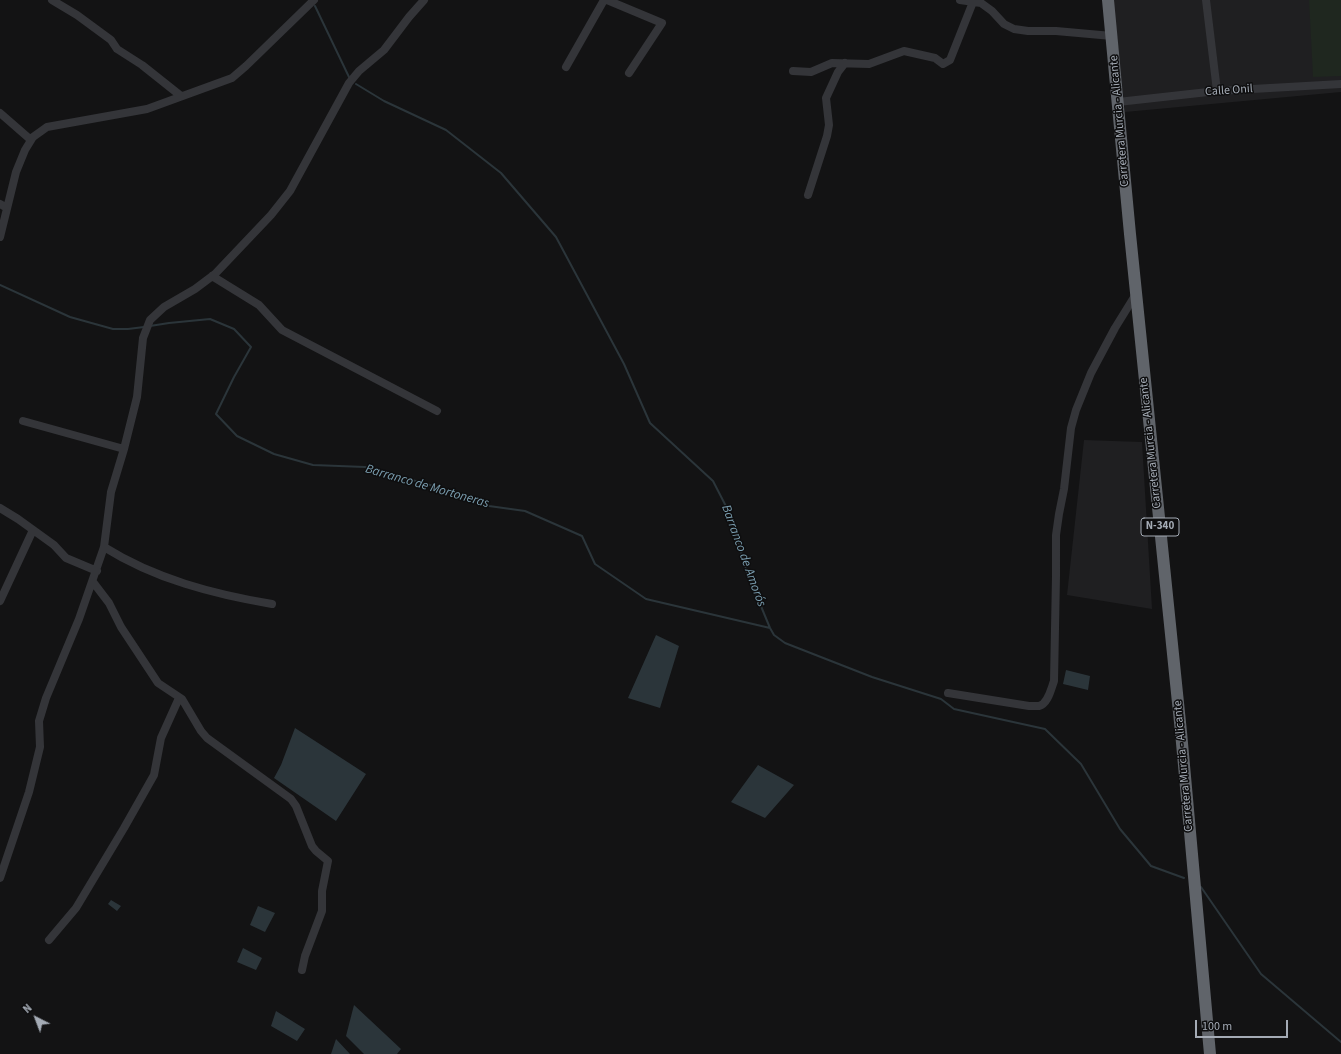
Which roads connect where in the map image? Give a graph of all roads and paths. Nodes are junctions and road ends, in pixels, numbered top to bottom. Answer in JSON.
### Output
{"nodes":[{"id":1,"x":52,"y":0,"type":"edge"},
{"id":2,"x":314,"y":0,"type":"edge"},
{"id":3,"x":424,"y":0,"type":"edge"},
{"id":4,"x":604,"y":0,"type":"edge"},
{"id":5,"x":607,"y":0,"type":"edge"},
{"id":6,"x":960,"y":0,"type":"edge"},
{"id":7,"x":1108,"y":0,"type":"edge"},
{"id":8,"x":1206,"y":0,"type":"edge"},
{"id":9,"x":973,"y":2,"type":"junction"},
{"id":10,"x":1112,"y":36,"type":"junction"},
{"id":11,"x":844,"y":63,"type":"junction"},
{"id":12,"x":566,"y":67,"type":"dead end"},
{"id":13,"x":793,"y":71,"type":"dead end"},
{"id":14,"x":629,"y":73,"type":"dead end"},
{"id":15,"x":1341,"y":84,"type":"edge"},
{"id":16,"x":1217,"y":92,"type":"junction"},
{"id":17,"x":181,"y":96,"type":"junction"},
{"id":18,"x":1118,"y":102,"type":"junction"},
{"id":19,"x":0,"y":113,"type":"edge"},
{"id":20,"x":31,"y":140,"type":"junction"},
{"id":21,"x":808,"y":195,"type":"dead end"},
{"id":22,"x":4,"y":206,"type":"edge"},
{"id":23,"x":0,"y":238,"type":"edge"},
{"id":24,"x":212,"y":276,"type":"junction"},
{"id":25,"x":1136,"y":294,"type":"junction"},
{"id":26,"x":437,"y":411,"type":"dead end"},
{"id":27,"x":23,"y":421,"type":"dead end"},
{"id":28,"x":124,"y":449,"type":"junction"},
{"id":29,"x":0,"y":508,"type":"edge"},
{"id":30,"x":33,"y":530,"type":"junction"},
{"id":31,"x":104,"y":547,"type":"junction"},
{"id":32,"x":97,"y":570,"type":"junction"},
{"id":33,"x":93,"y":582,"type":"junction"},
{"id":34,"x":0,"y":601,"type":"edge"},
{"id":35,"x":272,"y":604,"type":"dead end"},
{"id":36,"x":948,"y":693,"type":"dead end"},
{"id":37,"x":179,"y":698,"type":"junction"},
{"id":38,"x":0,"y":878,"type":"edge"},
{"id":39,"x":49,"y":940,"type":"dead end"},
{"id":40,"x":302,"y":970,"type":"dead end"},
{"id":41,"x":1210,"y":1054,"type":"edge"}],
"edges":[{"from":1,"to":17,"type":"street"},
{"from":2,"to":17,"type":"street"},
{"from":3,"to":24,"type":"street"},
{"from":4,"to":12,"type":"street"},
{"from":5,"to":14,"type":"street"},
{"from":6,"to":9,"type":"street"},
{"from":7,"to":10,"type":"highway","name":"Carretera Murcia - Alicante","number":"N-340"},
{"from":8,"to":16,"type":"street"},
{"from":9,"to":10,"type":"street"},
{"from":9,"to":11,"type":"street"},
{"from":10,"to":18,"type":"highway","name":"Carretera Murcia - Alicante","number":"N-340"},
{"from":11,"to":13,"type":"street"},
{"from":11,"to":21,"type":"street"},
{"from":15,"to":16,"type":"street","name":"Calle Onil"},
{"from":16,"to":18,"type":"street","name":"Calle Onil"},
{"from":17,"to":20,"type":"street"},
{"from":18,"to":25,"type":"highway","name":"Carretera Murcia - Alicante","number":"N-340"},
{"from":19,"to":20,"type":"street"},
{"from":20,"to":22,"type":"street"},
{"from":22,"to":23,"type":"street"},
{"from":24,"to":26,"type":"street"},
{"from":24,"to":28,"type":"street"},
{"from":25,"to":36,"type":"street"},
{"from":25,"to":41,"type":"highway","name":"Carretera Murcia - Alicante","number":"N-340"},
{"from":27,"to":28,"type":"street"},
{"from":28,"to":31,"type":"street"},
{"from":29,"to":30,"type":"street"},
{"from":30,"to":32,"type":"street"},
{"from":30,"to":34,"type":"street"},
{"from":31,"to":32,"type":"street"},
{"from":31,"to":35,"type":"street"},
{"from":32,"to":33,"type":"street"},
{"from":33,"to":37,"type":"street"},
{"from":33,"to":38,"type":"street"},
{"from":37,"to":39,"type":"street"},
{"from":37,"to":40,"type":"street"}]}
